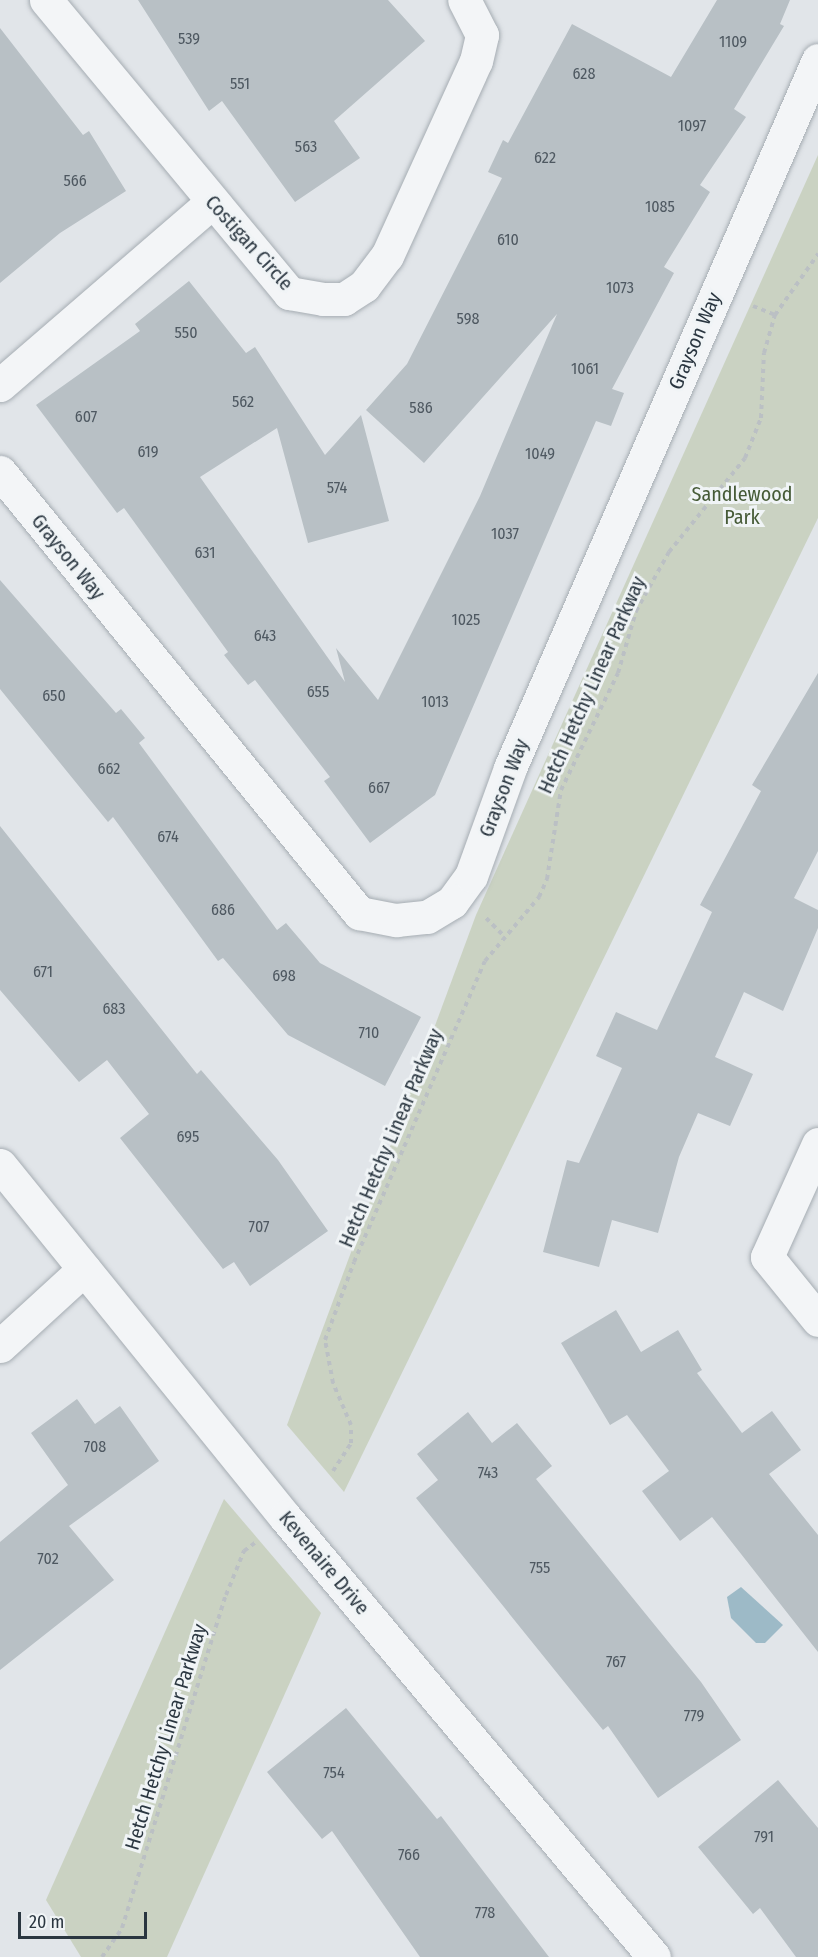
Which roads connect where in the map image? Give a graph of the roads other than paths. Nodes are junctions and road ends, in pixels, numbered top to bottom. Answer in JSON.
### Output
{"nodes":[{"id":1,"x":46,"y":0,"type":"edge"},
{"id":2,"x":464,"y":0,"type":"edge"},
{"id":3,"x":818,"y":60,"type":"edge"},
{"id":4,"x":211,"y":203,"type":"junction"},
{"id":5,"x":0,"y":385,"type":"edge"},
{"id":6,"x":0,"y":472,"type":"edge"},
{"id":7,"x":818,"y":1144,"type":"edge"},
{"id":8,"x":0,"y":1165,"type":"edge"},
{"id":9,"x":84,"y":1269,"type":"junction"},
{"id":10,"x":818,"y":1320,"type":"edge"},
{"id":11,"x":0,"y":1346,"type":"edge"},
{"id":12,"x":654,"y":1957,"type":"edge"}],
"edges":[{"from":1,"to":4,"type":"street","name":"Costigan Circle"},
{"from":2,"to":4,"type":"street","name":"Costigan Circle"},
{"from":3,"to":6,"type":"street","name":"Grayson Way"},
{"from":4,"to":5,"type":"street"},
{"from":7,"to":10,"type":"street"},
{"from":8,"to":9,"type":"street","name":"Kevenaire Drive"},
{"from":9,"to":11,"type":"street"},
{"from":9,"to":12,"type":"street","name":"Kevenaire Drive"}]}
